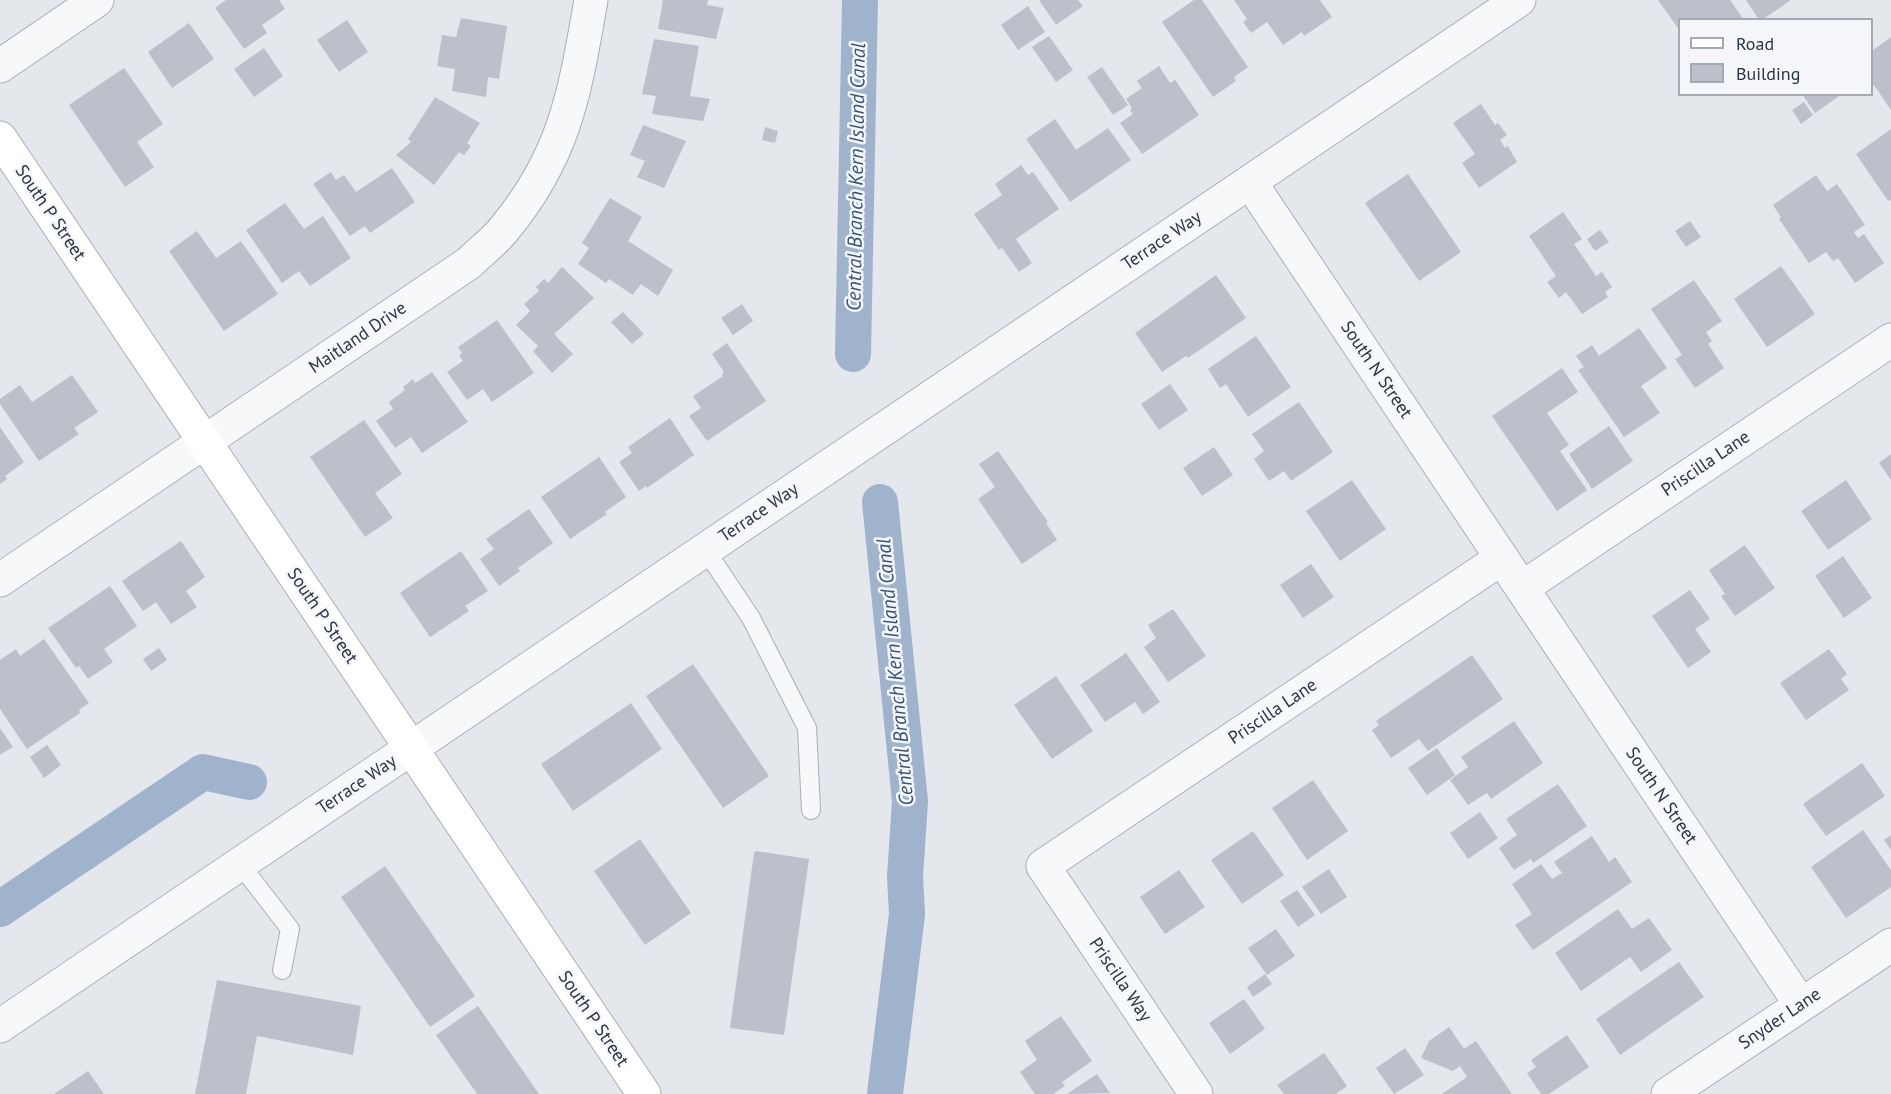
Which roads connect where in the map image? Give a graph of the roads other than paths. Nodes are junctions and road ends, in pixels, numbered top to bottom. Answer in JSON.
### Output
{"nodes":[{"id":1,"x":97,"y":0,"type":"edge"},
{"id":2,"x":591,"y":0,"type":"edge"},
{"id":3,"x":1519,"y":0,"type":"edge"},
{"id":4,"x":0,"y":66,"type":"edge"},
{"id":5,"x":0,"y":138,"type":"edge"},
{"id":6,"x":1251,"y":182,"type":"junction"},
{"id":7,"x":1891,"y":340,"type":"edge"},
{"id":8,"x":205,"y":442,"type":"junction"},
{"id":9,"x":705,"y":549,"type":"junction"},
{"id":10,"x":1502,"y":558,"type":"junction"},
{"id":11,"x":0,"y":580,"type":"edge"},
{"id":12,"x":1522,"y":588,"type":"junction"},
{"id":13,"x":411,"y":749,"type":"junction"},
{"id":14,"x":811,"y":810,"type":"dead end"},
{"id":15,"x":240,"y":864,"type":"junction"},
{"id":16,"x":1043,"y":866,"type":"joint"},
{"id":17,"x":1891,"y":945,"type":"edge"},
{"id":18,"x":282,"y":970,"type":"dead end"},
{"id":19,"x":1801,"y":1005,"type":"junction"},
{"id":20,"x":0,"y":1026,"type":"edge"},
{"id":21,"x":644,"y":1094,"type":"edge"},
{"id":22,"x":1196,"y":1094,"type":"edge"},
{"id":23,"x":1668,"y":1094,"type":"edge"}],
"edges":[{"from":1,"to":4,"type":"street"},
{"from":2,"to":8,"type":"street","name":"Maitland Drive"},
{"from":3,"to":6,"type":"street","name":"Terrace Way"},
{"from":5,"to":8,"type":"street","name":"South P Street"},
{"from":6,"to":9,"type":"street","name":"Terrace Way"},
{"from":6,"to":10,"type":"street","name":"South N Street"},
{"from":7,"to":12,"type":"street","name":"Priscilla Lane"},
{"from":8,"to":11,"type":"street","name":"Maitland Drive"},
{"from":8,"to":13,"type":"street","name":"South P Street"},
{"from":9,"to":13,"type":"street","name":"Terrace Way"},
{"from":9,"to":14,"type":"lane"},
{"from":10,"to":12,"type":"street","name":"South N Street"},
{"from":10,"to":16,"type":"street","name":"Priscilla Lane"},
{"from":12,"to":19,"type":"street","name":"South N Street"},
{"from":13,"to":15,"type":"street","name":"Terrace Way"},
{"from":13,"to":21,"type":"street","name":"South P Street"},
{"from":15,"to":18,"type":"lane"},
{"from":15,"to":20,"type":"street","name":"Terrace Way"},
{"from":16,"to":22,"type":"street","name":"Priscilla Way"},
{"from":17,"to":19,"type":"street","name":"Snyder Lane"},
{"from":19,"to":23,"type":"street","name":"Snyder Lane"}]}
